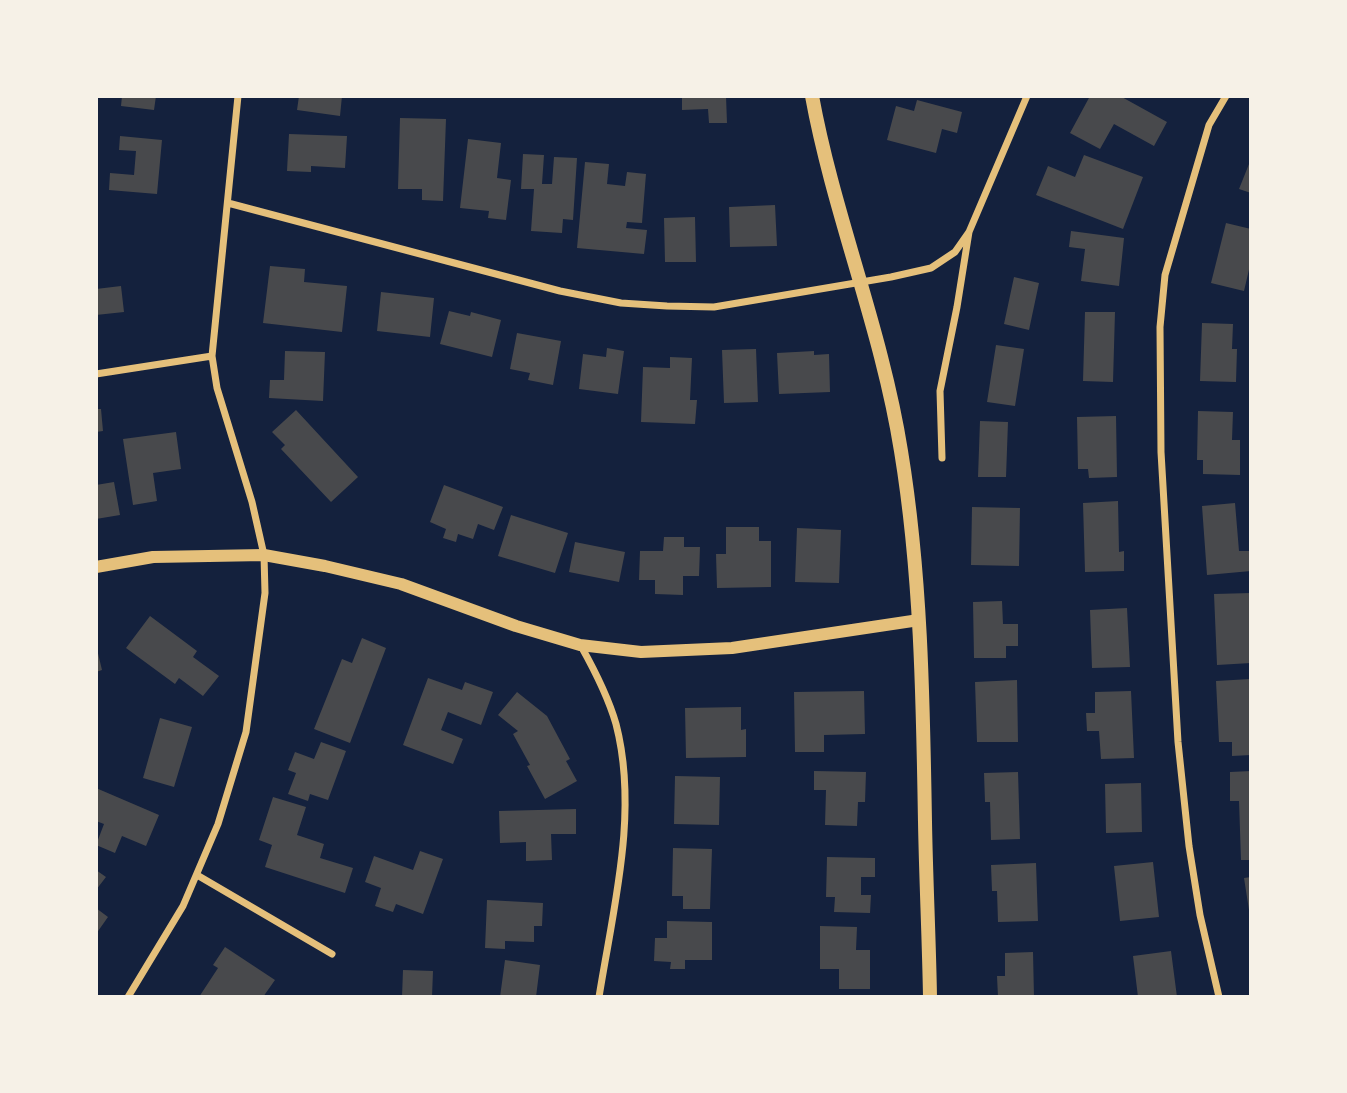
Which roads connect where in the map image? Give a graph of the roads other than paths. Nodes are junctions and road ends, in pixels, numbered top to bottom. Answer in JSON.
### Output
{"nodes":[{"id":1,"x":239,"y":96,"type":"edge"},
{"id":2,"x":811,"y":96,"type":"edge"},
{"id":3,"x":1027,"y":96,"type":"edge"},
{"id":4,"x":1226,"y":96,"type":"edge"},
{"id":5,"x":228,"y":203,"type":"junction"},
{"id":6,"x":969,"y":232,"type":"junction"},
{"id":7,"x":861,"y":281,"type":"junction"},
{"id":8,"x":212,"y":356,"type":"junction"},
{"id":9,"x":96,"y":374,"type":"edge"},
{"id":10,"x":942,"y":458,"type":"dead end"},
{"id":11,"x":264,"y":555,"type":"junction"},
{"id":12,"x":96,"y":567,"type":"edge"},
{"id":13,"x":919,"y":620,"type":"junction"},
{"id":14,"x":580,"y":645,"type":"junction"},
{"id":15,"x":197,"y":875,"type":"junction"},
{"id":16,"x":332,"y":954,"type":"dead end"},
{"id":17,"x":128,"y":997,"type":"edge"},
{"id":18,"x":599,"y":997,"type":"edge"},
{"id":19,"x":930,"y":997,"type":"edge"},
{"id":20,"x":1219,"y":997,"type":"edge"}],
"edges":[{"from":1,"to":5,"type":"street"},
{"from":2,"to":7,"type":"main road"},
{"from":3,"to":6,"type":"street"},
{"from":4,"to":20,"type":"street"},
{"from":5,"to":7,"type":"street"},
{"from":5,"to":8,"type":"street"},
{"from":6,"to":7,"type":"street"},
{"from":6,"to":10,"type":"street"},
{"from":7,"to":13,"type":"main road"},
{"from":8,"to":9,"type":"street"},
{"from":8,"to":11,"type":"street"},
{"from":11,"to":12,"type":"street"},
{"from":11,"to":14,"type":"street"},
{"from":11,"to":15,"type":"street"},
{"from":13,"to":14,"type":"street"},
{"from":13,"to":19,"type":"main road"},
{"from":14,"to":18,"type":"street"},
{"from":15,"to":16,"type":"street"},
{"from":15,"to":17,"type":"street"}]}
